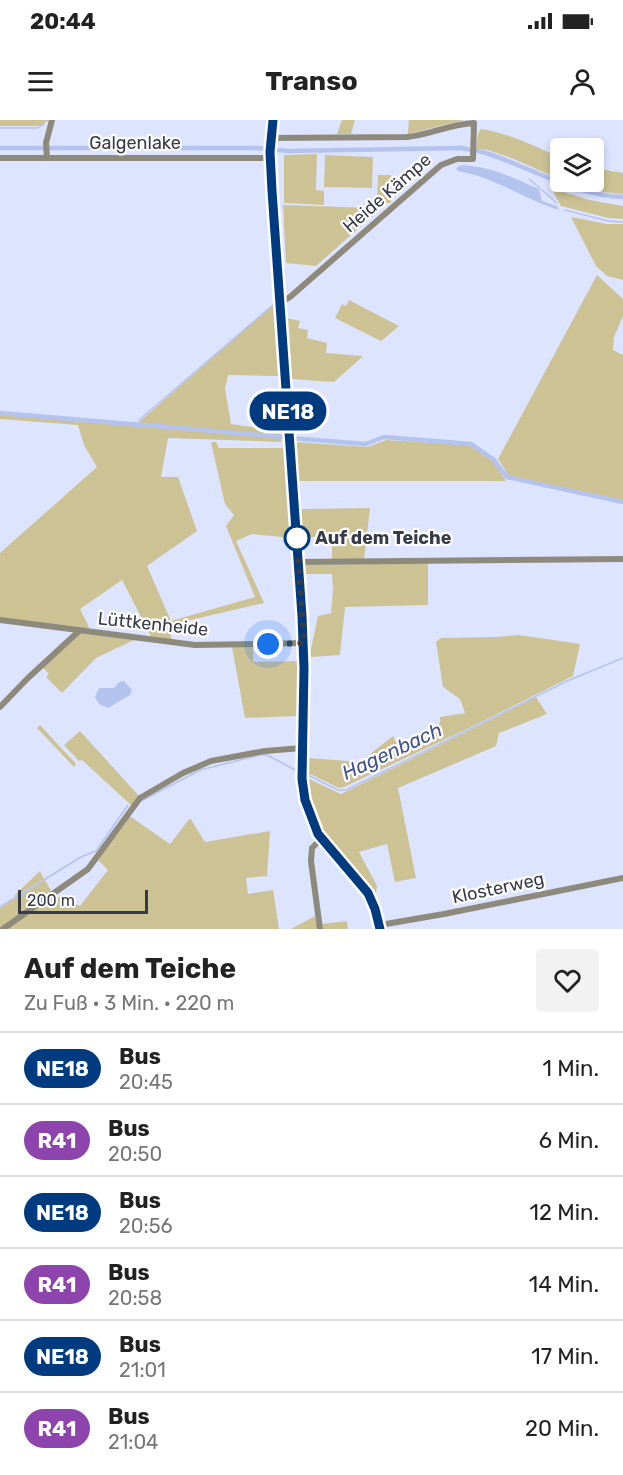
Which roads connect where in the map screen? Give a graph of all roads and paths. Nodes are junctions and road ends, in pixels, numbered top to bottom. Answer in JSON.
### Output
{"nodes":[{"id":1,"x":52,"y":120,"type":"edge"},
{"id":2,"x":273,"y":120,"type":"edge"},
{"id":3,"x":474,"y":122,"type":"edge"},
{"id":4,"x":270,"y":148,"type":"junction"},
{"id":5,"x":47,"y":155,"type":"junction"},
{"id":6,"x":0,"y":158,"type":"edge"},
{"id":7,"x":280,"y":303,"type":"junction"},
{"id":8,"x":623,"y":559,"type":"edge"},
{"id":9,"x":299,"y":562,"type":"junction"},
{"id":10,"x":0,"y":620,"type":"edge"},
{"id":11,"x":79,"y":631,"type":"junction"},
{"id":12,"x":304,"y":643,"type":"junction"},
{"id":13,"x":0,"y":707,"type":"edge"},
{"id":14,"x":302,"y":748,"type":"junction"},
{"id":15,"x":321,"y":839,"type":"junction"},
{"id":16,"x":623,"y":878,"type":"edge"},
{"id":17,"x":380,"y":927,"type":"edge"},
{"id":18,"x":3,"y":929,"type":"edge"},
{"id":19,"x":320,"y":929,"type":"edge"}],
"edges":[{"from":1,"to":5,"type":"street"},
{"from":2,"to":4,"type":"street"},
{"from":3,"to":4,"type":"street","name":"Heide Kämpe"},
{"from":3,"to":7,"type":"street","name":"Heide Kämpe"},
{"from":4,"to":5,"type":"street","name":"Galgenlake"},
{"from":4,"to":7,"type":"street"},
{"from":5,"to":6,"type":"street","name":"Galgenlake"},
{"from":7,"to":9,"type":"street"},
{"from":8,"to":9,"type":"street"},
{"from":9,"to":12,"type":"street"},
{"from":10,"to":11,"type":"street","name":"Lüttkenheide"},
{"from":11,"to":12,"type":"street","name":"Lüttkenheide"},
{"from":11,"to":13,"type":"street"},
{"from":12,"to":14,"type":"street"},
{"from":14,"to":15,"type":"street"},
{"from":14,"to":18,"type":"street"},
{"from":15,"to":17,"type":"street"},
{"from":15,"to":19,"type":"street"},
{"from":16,"to":17,"type":"street","name":"Klosterweg"}]}
